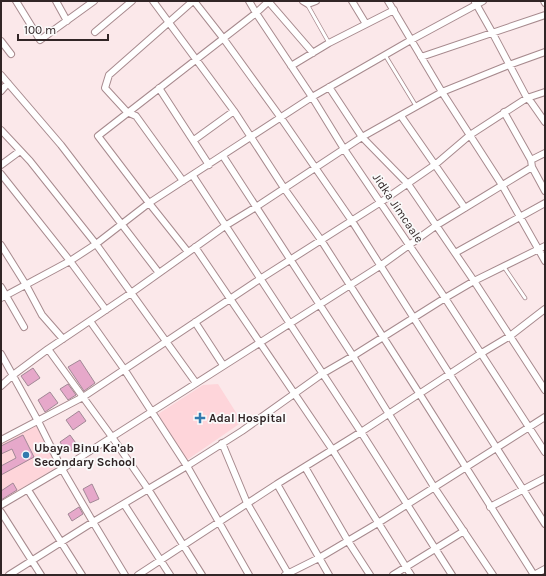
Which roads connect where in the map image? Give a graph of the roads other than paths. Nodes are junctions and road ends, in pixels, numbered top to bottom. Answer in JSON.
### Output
{"nodes":[{"id":1,"x":16,"y":1,"type":"edge"},
{"id":2,"x":56,"y":1,"type":"edge"},
{"id":3,"x":94,"y":1,"type":"edge"},
{"id":4,"x":132,"y":1,"type":"edge"},
{"id":5,"x":153,"y":1,"type":"edge"},
{"id":6,"x":194,"y":1,"type":"edge"},
{"id":7,"x":249,"y":1,"type":"edge"},
{"id":8,"x":269,"y":1,"type":"edge"},
{"id":9,"x":316,"y":1,"type":"edge"},
{"id":10,"x":352,"y":1,"type":"edge"},
{"id":11,"x":388,"y":1,"type":"edge"},
{"id":12,"x":483,"y":1,"type":"edge"},
{"id":13,"x":305,"y":2,"type":"edge"},
{"id":14,"x":475,"y":3,"type":"edge"},
{"id":15,"x":394,"y":10,"type":"junction"},
{"id":16,"x":256,"y":14,"type":"junction"},
{"id":17,"x":545,"y":15,"type":"edge"},
{"id":18,"x":67,"y":21,"type":"junction"},
{"id":19,"x":168,"y":22,"type":"junction"},
{"id":20,"x":366,"y":24,"type":"junction"},
{"id":21,"x":95,"y":32,"type":"dead end"},
{"id":22,"x":492,"y":32,"type":"junction"},
{"id":23,"x":223,"y":38,"type":"junction"},
{"id":24,"x":410,"y":40,"type":"junction"},
{"id":25,"x":1,"y":41,"type":"edge"},
{"id":26,"x":329,"y":43,"type":"junction"},
{"id":27,"x":545,"y":52,"type":"edge"},
{"id":28,"x":313,"y":53,"type":"junction"},
{"id":29,"x":11,"y":54,"type":"dead end"},
{"id":30,"x":385,"y":55,"type":"junction"},
{"id":31,"x":421,"y":57,"type":"junction"},
{"id":32,"x":196,"y":60,"type":"junction"},
{"id":33,"x":509,"y":65,"type":"junction"},
{"id":34,"x":291,"y":66,"type":"junction"},
{"id":35,"x":1,"y":75,"type":"edge"},
{"id":36,"x":8,"y":84,"type":"junction"},
{"id":37,"x":329,"y":87,"type":"junction"},
{"id":38,"x":159,"y":88,"type":"junction"},
{"id":39,"x":1,"y":91,"type":"edge"},
{"id":40,"x":442,"y":92,"type":"junction"},
{"id":41,"x":545,"y":92,"type":"edge"},
{"id":42,"x":312,"y":97,"type":"junction"},
{"id":43,"x":526,"y":98,"type":"junction"},
{"id":44,"x":416,"y":106,"type":"junction"},
{"id":45,"x":234,"y":111,"type":"junction"},
{"id":46,"x":127,"y":112,"type":"junction"},
{"id":47,"x":504,"y":112,"type":"junction"},
{"id":48,"x":401,"y":116,"type":"junction"},
{"id":49,"x":281,"y":118,"type":"junction"},
{"id":50,"x":545,"y":122,"type":"edge"},
{"id":51,"x":1,"y":130,"type":"edge"},
{"id":52,"x":470,"y":135,"type":"junction"},
{"id":53,"x":252,"y":137,"type":"junction"},
{"id":54,"x":362,"y":137,"type":"junction"},
{"id":55,"x":194,"y":140,"type":"junction"},
{"id":56,"x":344,"y":149,"type":"junction"},
{"id":57,"x":20,"y":151,"type":"junction"},
{"id":58,"x":545,"y":153,"type":"edge"},
{"id":59,"x":223,"y":156,"type":"junction"},
{"id":60,"x":436,"y":164,"type":"junction"},
{"id":61,"x":532,"y":164,"type":"junction"},
{"id":62,"x":1,"y":165,"type":"edge"},
{"id":63,"x":209,"y":165,"type":"junction"},
{"id":64,"x":314,"y":168,"type":"junction"},
{"id":65,"x":1,"y":174,"type":"edge"},
{"id":66,"x":193,"y":176,"type":"junction"},
{"id":67,"x":183,"y":181,"type":"junction"},
{"id":68,"x":408,"y":184,"type":"junction"},
{"id":69,"x":502,"y":184,"type":"junction"},
{"id":70,"x":284,"y":188,"type":"junction"},
{"id":71,"x":545,"y":190,"type":"edge"},
{"id":72,"x":381,"y":202,"type":"junction"},
{"id":73,"x":149,"y":203,"type":"junction"},
{"id":74,"x":545,"y":203,"type":"edge"},
{"id":75,"x":256,"y":207,"type":"junction"},
{"id":76,"x":465,"y":208,"type":"junction"},
{"id":77,"x":520,"y":217,"type":"junction"},
{"id":78,"x":352,"y":221,"type":"junction"},
{"id":79,"x":122,"y":224,"type":"junction"},
{"id":80,"x":437,"y":225,"type":"junction"},
{"id":81,"x":225,"y":226,"type":"junction"},
{"id":82,"x":321,"y":240,"type":"junction"},
{"id":83,"x":1,"y":244,"type":"edge"},
{"id":84,"x":96,"y":244,"type":"junction"},
{"id":85,"x":409,"y":246,"type":"junction"},
{"id":86,"x":195,"y":247,"type":"junction"},
{"id":87,"x":542,"y":248,"type":"edge"},
{"id":88,"x":188,"y":252,"type":"junction"},
{"id":89,"x":456,"y":253,"type":"junction"},
{"id":90,"x":291,"y":260,"type":"junction"},
{"id":91,"x":70,"y":261,"type":"junction"},
{"id":92,"x":545,"y":261,"type":"edge"},
{"id":93,"x":380,"y":266,"type":"junction"},
{"id":94,"x":504,"y":267,"type":"junction"},
{"id":95,"x":159,"y":273,"type":"junction"},
{"id":96,"x":260,"y":279,"type":"junction"},
{"id":97,"x":474,"y":281,"type":"junction"},
{"id":98,"x":26,"y":285,"type":"junction"},
{"id":99,"x":350,"y":285,"type":"junction"},
{"id":100,"x":1,"y":287,"type":"edge"},
{"id":101,"x":131,"y":292,"type":"junction"},
{"id":102,"x":4,"y":297,"type":"edge"},
{"id":103,"x":445,"y":298,"type":"junction"},
{"id":104,"x":525,"y":298,"type":"dead end"},
{"id":105,"x":230,"y":299,"type":"junction"},
{"id":106,"x":319,"y":304,"type":"junction"},
{"id":107,"x":545,"y":309,"type":"edge"},
{"id":108,"x":106,"y":310,"type":"junction"},
{"id":109,"x":414,"y":318,"type":"junction"},
{"id":110,"x":90,"y":321,"type":"junction"},
{"id":111,"x":195,"y":322,"type":"junction"},
{"id":112,"x":290,"y":323,"type":"junction"},
{"id":113,"x":24,"y":327,"type":"dead end"},
{"id":114,"x":510,"y":336,"type":"junction"},
{"id":115,"x":383,"y":337,"type":"junction"},
{"id":116,"x":63,"y":339,"type":"junction"},
{"id":117,"x":167,"y":341,"type":"junction"},
{"id":118,"x":259,"y":342,"type":"junction"},
{"id":119,"x":48,"y":349,"type":"junction"},
{"id":120,"x":1,"y":354,"type":"edge"},
{"id":121,"x":480,"y":354,"type":"junction"},
{"id":122,"x":353,"y":356,"type":"junction"},
{"id":123,"x":223,"y":366,"type":"junction"},
{"id":124,"x":124,"y":369,"type":"junction"},
{"id":125,"x":322,"y":374,"type":"junction"},
{"id":126,"x":449,"y":374,"type":"junction"},
{"id":127,"x":13,"y":375,"type":"junction"},
{"id":128,"x":196,"y":383,"type":"junction"},
{"id":129,"x":1,"y":386,"type":"edge"},
{"id":130,"x":545,"y":390,"type":"edge"},
{"id":131,"x":419,"y":393,"type":"junction"},
{"id":132,"x":293,"y":394,"type":"junction"},
{"id":133,"x":83,"y":397,"type":"junction"},
{"id":134,"x":151,"y":412,"type":"junction"},
{"id":135,"x":389,"y":412,"type":"junction"},
{"id":136,"x":545,"y":417,"type":"edge"},
{"id":137,"x":38,"y":421,"type":"junction"},
{"id":138,"x":529,"y":428,"type":"junction"},
{"id":139,"x":361,"y":432,"type":"junction"},
{"id":140,"x":112,"y":437,"type":"junction"},
{"id":141,"x":1,"y":440,"type":"edge"},
{"id":142,"x":222,"y":443,"type":"junction"},
{"id":143,"x":497,"y":448,"type":"junction"},
{"id":144,"x":332,"y":449,"type":"junction"},
{"id":145,"x":545,"y":452,"type":"edge"},
{"id":146,"x":187,"y":466,"type":"junction"},
{"id":147,"x":305,"y":467,"type":"junction"},
{"id":148,"x":466,"y":468,"type":"junction"},
{"id":149,"x":62,"y":469,"type":"junction"},
{"id":150,"x":545,"y":478,"type":"edge"},
{"id":151,"x":277,"y":484,"type":"junction"},
{"id":152,"x":434,"y":487,"type":"junction"},
{"id":153,"x":28,"y":490,"type":"junction"},
{"id":154,"x":148,"y":490,"type":"junction"},
{"id":155,"x":523,"y":490,"type":"junction"},
{"id":156,"x":247,"y":503,"type":"junction"},
{"id":157,"x":124,"y":504,"type":"junction"},
{"id":158,"x":407,"y":504,"type":"junction"},
{"id":159,"x":1,"y":505,"type":"edge"},
{"id":160,"x":490,"y":507,"type":"junction"},
{"id":161,"x":1,"y":512,"type":"edge"},
{"id":162,"x":219,"y":521,"type":"junction"},
{"id":163,"x":93,"y":522,"type":"junction"},
{"id":164,"x":378,"y":523,"type":"junction"},
{"id":165,"x":545,"y":524,"type":"edge"},
{"id":166,"x":464,"y":531,"type":"junction"},
{"id":167,"x":348,"y":541,"type":"junction"},
{"id":168,"x":62,"y":543,"type":"junction"},
{"id":169,"x":184,"y":545,"type":"junction"},
{"id":170,"x":435,"y":549,"type":"junction"},
{"id":171,"x":319,"y":558,"type":"junction"},
{"id":172,"x":160,"y":560,"type":"junction"},
{"id":173,"x":32,"y":561,"type":"junction"},
{"id":174,"x":406,"y":567,"type":"junction"},
{"id":175,"x":545,"y":569,"type":"edge"},
{"id":176,"x":287,"y":574,"type":"edge"},
{"id":177,"x":9,"y":575,"type":"edge"},
{"id":178,"x":42,"y":575,"type":"edge"},
{"id":179,"x":82,"y":575,"type":"edge"},
{"id":180,"x":125,"y":575,"type":"edge"},
{"id":181,"x":138,"y":575,"type":"edge"},
{"id":182,"x":170,"y":575,"type":"edge"},
{"id":183,"x":202,"y":575,"type":"edge"},
{"id":184,"x":249,"y":575,"type":"edge"},
{"id":185,"x":329,"y":575,"type":"edge"},
{"id":186,"x":370,"y":575,"type":"edge"},
{"id":187,"x":393,"y":575,"type":"edge"},
{"id":188,"x":410,"y":575,"type":"edge"},
{"id":189,"x":452,"y":575,"type":"edge"},
{"id":190,"x":493,"y":575,"type":"edge"},
{"id":191,"x":534,"y":575,"type":"edge"}],
"edges":[{"from":1,"to":18,"type":"street"},
{"from":2,"to":18,"type":"street"},
{"from":3,"to":18,"type":"street"},
{"from":4,"to":21,"type":"street"},
{"from":5,"to":19,"type":"street"},
{"from":6,"to":19,"type":"street"},
{"from":6,"to":23,"type":"street"},
{"from":7,"to":16,"type":"street","name":"Jidka Jimcaale"},
{"from":8,"to":16,"type":"street"},
{"from":8,"to":28,"type":"street"},
{"from":9,"to":13,"type":"street"},
{"from":10,"to":20,"type":"street"},
{"from":11,"to":15,"type":"street"},
{"from":12,"to":14,"type":"street"},
{"from":13,"to":26,"type":"lane"},
{"from":14,"to":22,"type":"street"},
{"from":14,"to":24,"type":"street"},
{"from":15,"to":20,"type":"street"},
{"from":15,"to":24,"type":"street"},
{"from":16,"to":23,"type":"street"},
{"from":16,"to":34,"type":"street","name":"Jidka Jimcaale"},
{"from":17,"to":22,"type":"street"},
{"from":19,"to":32,"type":"street"},
{"from":19,"to":46,"type":"street"},
{"from":20,"to":26,"type":"street"},
{"from":22,"to":31,"type":"street"},
{"from":22,"to":33,"type":"street"},
{"from":23,"to":32,"type":"street"},
{"from":23,"to":49,"type":"street"},
{"from":24,"to":30,"type":"street"},
{"from":24,"to":31,"type":"street"},
{"from":25,"to":29,"type":"street"},
{"from":26,"to":28,"type":"street"},
{"from":27,"to":33,"type":"street"},
{"from":28,"to":34,"type":"street"},
{"from":30,"to":37,"type":"street"},
{"from":30,"to":44,"type":"lane"},
{"from":31,"to":40,"type":"street"},
{"from":32,"to":38,"type":"street"},
{"from":32,"to":45,"type":"street"},
{"from":33,"to":40,"type":"street"},
{"from":33,"to":43,"type":"street"},
{"from":34,"to":42,"type":"street","name":"Jidka Jimcaale"},
{"from":35,"to":36,"type":"street"},
{"from":36,"to":39,"type":"street"},
{"from":36,"to":79,"type":"street"},
{"from":37,"to":42,"type":"street"},
{"from":37,"to":54,"type":"street"},
{"from":38,"to":46,"type":"street"},
{"from":38,"to":55,"type":"street"},
{"from":40,"to":44,"type":"street"},
{"from":40,"to":52,"type":"street"},
{"from":41,"to":43,"type":"street"},
{"from":42,"to":49,"type":"street"},
{"from":42,"to":56,"type":"street","name":"Jidka Jimcaale"},
{"from":43,"to":47,"type":"street"},
{"from":43,"to":50,"type":"street"},
{"from":44,"to":48,"type":"street"},
{"from":45,"to":53,"type":"street"},
{"from":45,"to":55,"type":"street"},
{"from":46,"to":67,"type":"street"},
{"from":46,"to":73,"type":"street"},
{"from":47,"to":52,"type":"street"},
{"from":47,"to":61,"type":"street"},
{"from":48,"to":54,"type":"street"},
{"from":48,"to":60,"type":"street"},
{"from":49,"to":53,"type":"street"},
{"from":49,"to":64,"type":"street"},
{"from":51,"to":57,"type":"street"},
{"from":52,"to":60,"type":"street"},
{"from":52,"to":69,"type":"street"},
{"from":53,"to":59,"type":"street"},
{"from":53,"to":70,"type":"street"},
{"from":54,"to":56,"type":"street"},
{"from":54,"to":68,"type":"street"},
{"from":55,"to":63,"type":"street"},
{"from":56,"to":64,"type":"street"},
{"from":56,"to":72,"type":"street","name":"Jidka Jimcaale"},
{"from":57,"to":62,"type":"street"},
{"from":57,"to":84,"type":"street"},
{"from":58,"to":61,"type":"street"},
{"from":59,"to":63,"type":"street"},
{"from":59,"to":75,"type":"street"},
{"from":60,"to":68,"type":"street"},
{"from":60,"to":76,"type":"street"},
{"from":61,"to":69,"type":"street"},
{"from":61,"to":71,"type":"street"},
{"from":63,"to":66,"type":"street"},
{"from":64,"to":70,"type":"street"},
{"from":64,"to":78,"type":"street"},
{"from":65,"to":91,"type":"street"},
{"from":66,"to":67,"type":"street"},
{"from":66,"to":81,"type":"street"},
{"from":67,"to":73,"type":"street"},
{"from":68,"to":72,"type":"street"},
{"from":68,"to":80,"type":"street"},
{"from":69,"to":76,"type":"street"},
{"from":69,"to":77,"type":"street"},
{"from":70,"to":75,"type":"street"},
{"from":70,"to":82,"type":"street"},
{"from":72,"to":78,"type":"street"},
{"from":72,"to":85,"type":"street","name":"Jidka Jimcaale"},
{"from":73,"to":79,"type":"street"},
{"from":73,"to":88,"type":"street"},
{"from":74,"to":77,"type":"street"},
{"from":75,"to":81,"type":"street"},
{"from":75,"to":90,"type":"street"},
{"from":76,"to":80,"type":"street"},
{"from":77,"to":87,"type":"street"},
{"from":77,"to":89,"type":"street"},
{"from":78,"to":82,"type":"street"},
{"from":78,"to":93,"type":"street"},
{"from":79,"to":84,"type":"street"},
{"from":79,"to":95,"type":"street"},
{"from":80,"to":85,"type":"street"},
{"from":80,"to":89,"type":"street"},
{"from":81,"to":86,"type":"street"},
{"from":81,"to":96,"type":"street"},
{"from":82,"to":90,"type":"street"},
{"from":82,"to":99,"type":"street"},
{"from":83,"to":98,"type":"street"},
{"from":84,"to":91,"type":"street"},
{"from":84,"to":101,"type":"street"},
{"from":85,"to":93,"type":"street"},
{"from":85,"to":103,"type":"street","name":"Jidka Jimcaale"},
{"from":86,"to":88,"type":"street"},
{"from":86,"to":105,"type":"street"},
{"from":87,"to":92,"type":"street"},
{"from":87,"to":94,"type":"street"},
{"from":88,"to":95,"type":"street"},
{"from":89,"to":97,"type":"street"},
{"from":90,"to":96,"type":"street"},
{"from":90,"to":106,"type":"street"},
{"from":91,"to":98,"type":"street"},
{"from":91,"to":108,"type":"street"},
{"from":93,"to":99,"type":"street"},
{"from":93,"to":109,"type":"street"},
{"from":94,"to":97,"type":"street"},
{"from":94,"to":104,"type":"lane"},
{"from":95,"to":101,"type":"street"},
{"from":96,"to":105,"type":"street"},
{"from":96,"to":112,"type":"street"},
{"from":97,"to":103,"type":"street"},
{"from":97,"to":114,"type":"street"},
{"from":98,"to":102,"type":"street"},
{"from":98,"to":116,"type":"street"},
{"from":99,"to":106,"type":"street"},
{"from":99,"to":115,"type":"street"},
{"from":100,"to":102,"type":"street"},
{"from":101,"to":108,"type":"street"},
{"from":101,"to":117,"type":"street"},
{"from":102,"to":113,"type":"street"},
{"from":103,"to":109,"type":"street"},
{"from":103,"to":121,"type":"street","name":"Jidka Jimcaale"},
{"from":105,"to":111,"type":"street"},
{"from":105,"to":118,"type":"street"},
{"from":106,"to":112,"type":"street"},
{"from":106,"to":122,"type":"street"},
{"from":107,"to":114,"type":"street"},
{"from":108,"to":110,"type":"street"},
{"from":109,"to":115,"type":"street"},
{"from":109,"to":126,"type":"street"},
{"from":110,"to":116,"type":"street"},
{"from":110,"to":124,"type":"street"},
{"from":111,"to":117,"type":"street"},
{"from":111,"to":123,"type":"street"},
{"from":112,"to":118,"type":"street"},
{"from":112,"to":125,"type":"street"},
{"from":114,"to":121,"type":"street"},
{"from":114,"to":130,"type":"street"},
{"from":115,"to":122,"type":"street"},
{"from":115,"to":131,"type":"street"},
{"from":116,"to":119,"type":"street"},
{"from":117,"to":124,"type":"street"},
{"from":117,"to":128,"type":"street"},
{"from":118,"to":123,"type":"street"},
{"from":118,"to":132,"type":"street"},
{"from":119,"to":127,"type":"street"},
{"from":119,"to":133,"type":"street"},
{"from":120,"to":127,"type":"street"},
{"from":121,"to":126,"type":"street"},
{"from":121,"to":138,"type":"street","name":"Jidka Jimcaale"},
{"from":122,"to":125,"type":"street"},
{"from":122,"to":135,"type":"street"},
{"from":123,"to":128,"type":"street"},
{"from":124,"to":133,"type":"street"},
{"from":124,"to":134,"type":"street"},
{"from":125,"to":132,"type":"street"},
{"from":125,"to":139,"type":"street"},
{"from":126,"to":131,"type":"street"},
{"from":126,"to":143,"type":"street"},
{"from":127,"to":129,"type":"street"},
{"from":127,"to":137,"type":"street"},
{"from":128,"to":134,"type":"street"},
{"from":131,"to":135,"type":"street"},
{"from":131,"to":148,"type":"street"},
{"from":132,"to":142,"type":"street"},
{"from":132,"to":144,"type":"street"},
{"from":133,"to":137,"type":"street"},
{"from":133,"to":140,"type":"street"},
{"from":134,"to":140,"type":"street"},
{"from":134,"to":146,"type":"street"},
{"from":135,"to":139,"type":"street"},
{"from":135,"to":152,"type":"street"},
{"from":136,"to":138,"type":"street"},
{"from":137,"to":141,"type":"street"},
{"from":137,"to":149,"type":"street"},
{"from":138,"to":143,"type":"street"},
{"from":138,"to":145,"type":"street","name":"Jidka Jimcaale"},
{"from":139,"to":144,"type":"street"},
{"from":139,"to":158,"type":"street"},
{"from":140,"to":149,"type":"street"},
{"from":140,"to":154,"type":"street"},
{"from":142,"to":146,"type":"street"},
{"from":142,"to":156,"type":"street"},
{"from":143,"to":148,"type":"street"},
{"from":143,"to":155,"type":"street"},
{"from":144,"to":147,"type":"street"},
{"from":144,"to":164,"type":"street"},
{"from":146,"to":154,"type":"street"},
{"from":146,"to":162,"type":"street"},
{"from":147,"to":151,"type":"street"},
{"from":147,"to":167,"type":"street"},
{"from":148,"to":152,"type":"street"},
{"from":148,"to":160,"type":"street"},
{"from":149,"to":153,"type":"street"},
{"from":149,"to":163,"type":"street"},
{"from":150,"to":155,"type":"street"},
{"from":151,"to":156,"type":"street"},
{"from":151,"to":171,"type":"street"},
{"from":152,"to":158,"type":"street"},
{"from":152,"to":166,"type":"street"},
{"from":153,"to":159,"type":"street"},
{"from":153,"to":168,"type":"street"},
{"from":154,"to":157,"type":"street"},
{"from":154,"to":169,"type":"street"},
{"from":155,"to":160,"type":"street"},
{"from":155,"to":165,"type":"street"},
{"from":156,"to":162,"type":"street"},
{"from":156,"to":176,"type":"street"},
{"from":157,"to":163,"type":"street"},
{"from":157,"to":172,"type":"street"},
{"from":158,"to":164,"type":"street"},
{"from":158,"to":170,"type":"street"},
{"from":160,"to":191,"type":"street"},
{"from":161,"to":173,"type":"street"},
{"from":162,"to":169,"type":"street"},
{"from":162,"to":184,"type":"street"},
{"from":163,"to":168,"type":"street"},
{"from":163,"to":180,"type":"street"},
{"from":164,"to":167,"type":"street"},
{"from":164,"to":174,"type":"street"},
{"from":166,"to":170,"type":"street"},
{"from":166,"to":190,"type":"street"},
{"from":167,"to":171,"type":"street"},
{"from":167,"to":186,"type":"street"},
{"from":168,"to":173,"type":"street"},
{"from":168,"to":179,"type":"street"},
{"from":169,"to":172,"type":"street"},
{"from":169,"to":183,"type":"street"},
{"from":170,"to":174,"type":"street"},
{"from":170,"to":189,"type":"street"},
{"from":171,"to":176,"type":"street"},
{"from":171,"to":185,"type":"street"},
{"from":172,"to":181,"type":"street"},
{"from":172,"to":182,"type":"street"},
{"from":173,"to":177,"type":"street"},
{"from":173,"to":178,"type":"street"},
{"from":174,"to":187,"type":"street"},
{"from":174,"to":188,"type":"street"},
{"from":175,"to":191,"type":"street"}]}
